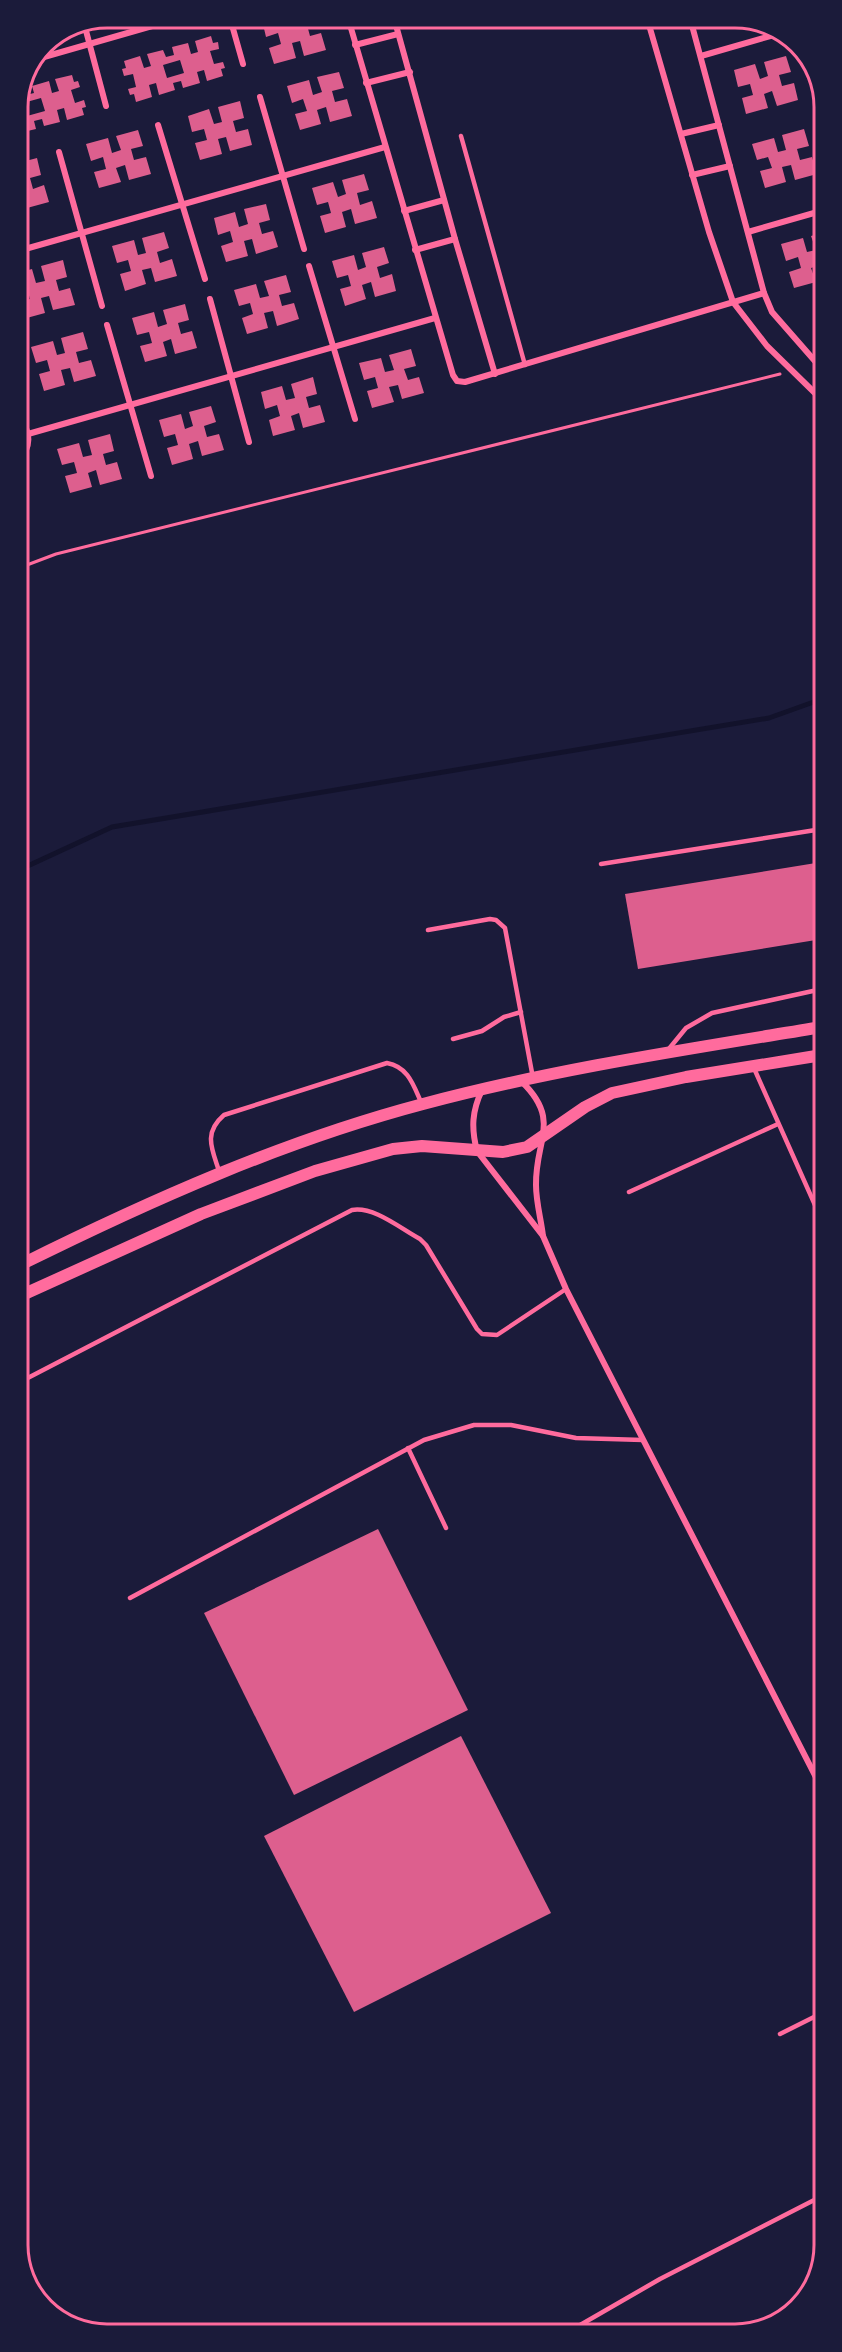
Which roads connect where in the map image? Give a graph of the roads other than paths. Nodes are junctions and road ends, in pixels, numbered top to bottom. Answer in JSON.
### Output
{"nodes":[{"id":1,"x":142,"y":29,"type":"edge"},
{"id":2,"x":233,"y":29,"type":"edge"},
{"id":3,"x":351,"y":29,"type":"edge"},
{"id":4,"x":397,"y":29,"type":"edge"},
{"id":5,"x":650,"y":29,"type":"edge"},
{"id":6,"x":693,"y":29,"type":"edge"},
{"id":7,"x":86,"y":32,"type":"edge"},
{"id":8,"x":398,"y":34,"type":"junction"},
{"id":9,"x":769,"y":36,"type":"edge"},
{"id":10,"x":90,"y":44,"type":"junction"},
{"id":11,"x":356,"y":45,"type":"junction"},
{"id":12,"x":48,"y":56,"type":"edge"},
{"id":13,"x":701,"y":56,"type":"junction"},
{"id":14,"x":243,"y":64,"type":"dead end"},
{"id":15,"x":410,"y":72,"type":"junction"},
{"id":16,"x":366,"y":83,"type":"junction"},
{"id":17,"x":260,"y":97,"type":"dead end"},
{"id":18,"x":106,"y":106,"type":"dead end"},
{"id":19,"x":158,"y":125,"type":"dead end"},
{"id":20,"x":719,"y":125,"type":"junction"},
{"id":21,"x":681,"y":134,"type":"junction"},
{"id":22,"x":461,"y":136,"type":"dead end"},
{"id":23,"x":385,"y":147,"type":"junction"},
{"id":24,"x":59,"y":152,"type":"dead end"},
{"id":25,"x":730,"y":166,"type":"junction"},
{"id":26,"x":692,"y":175,"type":"junction"},
{"id":27,"x":282,"y":176,"type":"junction"},
{"id":28,"x":444,"y":200,"type":"junction"},
{"id":29,"x":182,"y":204,"type":"junction"},
{"id":30,"x":404,"y":212,"type":"junction"},
{"id":31,"x":814,"y":213,"type":"edge"},
{"id":32,"x":83,"y":232,"type":"junction"},
{"id":33,"x":748,"y":232,"type":"junction"},
{"id":34,"x":455,"y":239,"type":"junction"},
{"id":35,"x":29,"y":248,"type":"edge"},
{"id":36,"x":304,"y":249,"type":"dead end"},
{"id":37,"x":415,"y":250,"type":"junction"},
{"id":38,"x":309,"y":266,"type":"dead end"},
{"id":39,"x":205,"y":279,"type":"dead end"},
{"id":40,"x":764,"y":294,"type":"junction"},
{"id":41,"x":210,"y":299,"type":"dead end"},
{"id":42,"x":733,"y":302,"type":"junction"},
{"id":43,"x":102,"y":306,"type":"dead end"},
{"id":44,"x":435,"y":318,"type":"junction"},
{"id":45,"x":107,"y":325,"type":"dead end"},
{"id":46,"x":332,"y":347,"type":"junction"},
{"id":47,"x":814,"y":360,"type":"edge"},
{"id":48,"x":525,"y":365,"type":"junction"},
{"id":49,"x":495,"y":374,"type":"junction"},
{"id":50,"x":231,"y":375,"type":"junction"},
{"id":51,"x":814,"y":392,"type":"edge"},
{"id":52,"x":129,"y":405,"type":"junction"},
{"id":53,"x":355,"y":419,"type":"dead end"},
{"id":54,"x":28,"y":434,"type":"edge"},
{"id":55,"x":249,"y":442,"type":"dead end"},
{"id":56,"x":151,"y":476,"type":"dead end"},
{"id":57,"x":814,"y":830,"type":"edge"},
{"id":58,"x":602,"y":864,"type":"dead end"},
{"id":59,"x":428,"y":930,"type":"dead end"},
{"id":60,"x":814,"y":991,"type":"edge"},
{"id":61,"x":521,"y":1012,"type":"junction"},
{"id":62,"x":814,"y":1028,"type":"edge"},
{"id":63,"x":453,"y":1039,"type":"dead end"},
{"id":64,"x":665,"y":1053,"type":"junction"},
{"id":65,"x":814,"y":1056,"type":"edge"},
{"id":66,"x":753,"y":1066,"type":"junction"},
{"id":67,"x":527,"y":1080,"type":"junction"},
{"id":68,"x":482,"y":1090,"type":"junction"},
{"id":69,"x":422,"y":1104,"type":"junction"},
{"id":70,"x":778,"y":1124,"type":"junction"},
{"id":71,"x":542,"y":1138,"type":"junction"},
{"id":72,"x":477,"y":1151,"type":"junction"},
{"id":73,"x":220,"y":1175,"type":"junction"},
{"id":74,"x":629,"y":1192,"type":"dead end"},
{"id":75,"x":814,"y":1205,"type":"edge"},
{"id":76,"x":543,"y":1236,"type":"junction"},
{"id":77,"x":28,"y":1261,"type":"edge"},
{"id":78,"x":566,"y":1289,"type":"junction"},
{"id":79,"x":28,"y":1292,"type":"edge"},
{"id":80,"x":28,"y":1378,"type":"edge"},
{"id":81,"x":643,"y":1440,"type":"junction"},
{"id":82,"x":408,"y":1448,"type":"junction"},
{"id":83,"x":446,"y":1528,"type":"dead end"},
{"id":84,"x":130,"y":1598,"type":"dead end"},
{"id":85,"x":814,"y":1773,"type":"edge"},
{"id":86,"x":814,"y":2017,"type":"edge"},
{"id":87,"x":780,"y":2034,"type":"dead end"},
{"id":88,"x":814,"y":2200,"type":"edge"},
{"id":89,"x":582,"y":2324,"type":"edge"}],
"edges":[{"from":1,"to":10,"type":"street"},
{"from":2,"to":14,"type":"street"},
{"from":3,"to":11,"type":"street"},
{"from":4,"to":8,"type":"street"},
{"from":5,"to":21,"type":"street"},
{"from":6,"to":13,"type":"street"},
{"from":7,"to":10,"type":"street"},
{"from":8,"to":11,"type":"street"},
{"from":8,"to":15,"type":"street"},
{"from":9,"to":13,"type":"street"},
{"from":10,"to":12,"type":"street"},
{"from":10,"to":18,"type":"street"},
{"from":11,"to":16,"type":"street"},
{"from":13,"to":20,"type":"street"},
{"from":15,"to":16,"type":"street"},
{"from":15,"to":28,"type":"street"},
{"from":16,"to":23,"type":"street"},
{"from":17,"to":27,"type":"street"},
{"from":19,"to":29,"type":"street"},
{"from":20,"to":21,"type":"street"},
{"from":20,"to":25,"type":"street"},
{"from":21,"to":26,"type":"street"},
{"from":22,"to":48,"type":"lane"},
{"from":23,"to":27,"type":"street"},
{"from":23,"to":30,"type":"street"},
{"from":24,"to":32,"type":"street"},
{"from":25,"to":26,"type":"street"},
{"from":25,"to":33,"type":"street"},
{"from":26,"to":42,"type":"street"},
{"from":27,"to":29,"type":"street"},
{"from":27,"to":36,"type":"street"},
{"from":28,"to":30,"type":"street"},
{"from":28,"to":34,"type":"street"},
{"from":29,"to":32,"type":"street"},
{"from":29,"to":39,"type":"street"},
{"from":30,"to":37,"type":"street"},
{"from":31,"to":33,"type":"street"},
{"from":32,"to":35,"type":"street"},
{"from":32,"to":43,"type":"street"},
{"from":33,"to":40,"type":"street"},
{"from":34,"to":37,"type":"street"},
{"from":34,"to":49,"type":"street"},
{"from":37,"to":44,"type":"street"},
{"from":38,"to":46,"type":"street"},
{"from":40,"to":42,"type":"street"},
{"from":40,"to":47,"type":"street"},
{"from":41,"to":50,"type":"street"},
{"from":42,"to":48,"type":"street"},
{"from":42,"to":51,"type":"street"},
{"from":44,"to":46,"type":"street"},
{"from":44,"to":49,"type":"street"},
{"from":45,"to":52,"type":"street"},
{"from":46,"to":50,"type":"street"},
{"from":46,"to":53,"type":"street"},
{"from":48,"to":49,"type":"street"},
{"from":50,"to":52,"type":"street"},
{"from":50,"to":55,"type":"street"},
{"from":52,"to":54,"type":"street"},
{"from":52,"to":56,"type":"street"},
{"from":57,"to":58,"type":"lane"},
{"from":59,"to":61,"type":"lane"},
{"from":60,"to":64,"type":"lane"},
{"from":61,"to":63,"type":"lane"},
{"from":61,"to":67,"type":"lane"},
{"from":62,"to":64,"type":"main road"},
{"from":64,"to":67,"type":"main road"},
{"from":65,"to":66,"type":"main road"},
{"from":66,"to":70,"type":"lane"},
{"from":66,"to":71,"type":"main road"},
{"from":67,"to":68,"type":"main road"},
{"from":67,"to":71,"type":"street"},
{"from":68,"to":69,"type":"main road"},
{"from":68,"to":72,"type":"street"},
{"from":69,"to":73,"type":"main road"},
{"from":69,"to":73,"type":"lane"},
{"from":70,"to":74,"type":"lane"},
{"from":70,"to":75,"type":"lane"},
{"from":71,"to":72,"type":"main road"},
{"from":71,"to":76,"type":"street"},
{"from":72,"to":76,"type":"street"},
{"from":72,"to":79,"type":"main road"},
{"from":73,"to":77,"type":"main road"},
{"from":76,"to":78,"type":"street"},
{"from":78,"to":80,"type":"lane"},
{"from":78,"to":81,"type":"street"},
{"from":81,"to":82,"type":"lane"},
{"from":81,"to":85,"type":"street"},
{"from":82,"to":83,"type":"lane"},
{"from":82,"to":84,"type":"lane"},
{"from":86,"to":87,"type":"lane"},
{"from":88,"to":89,"type":"lane"}]}
